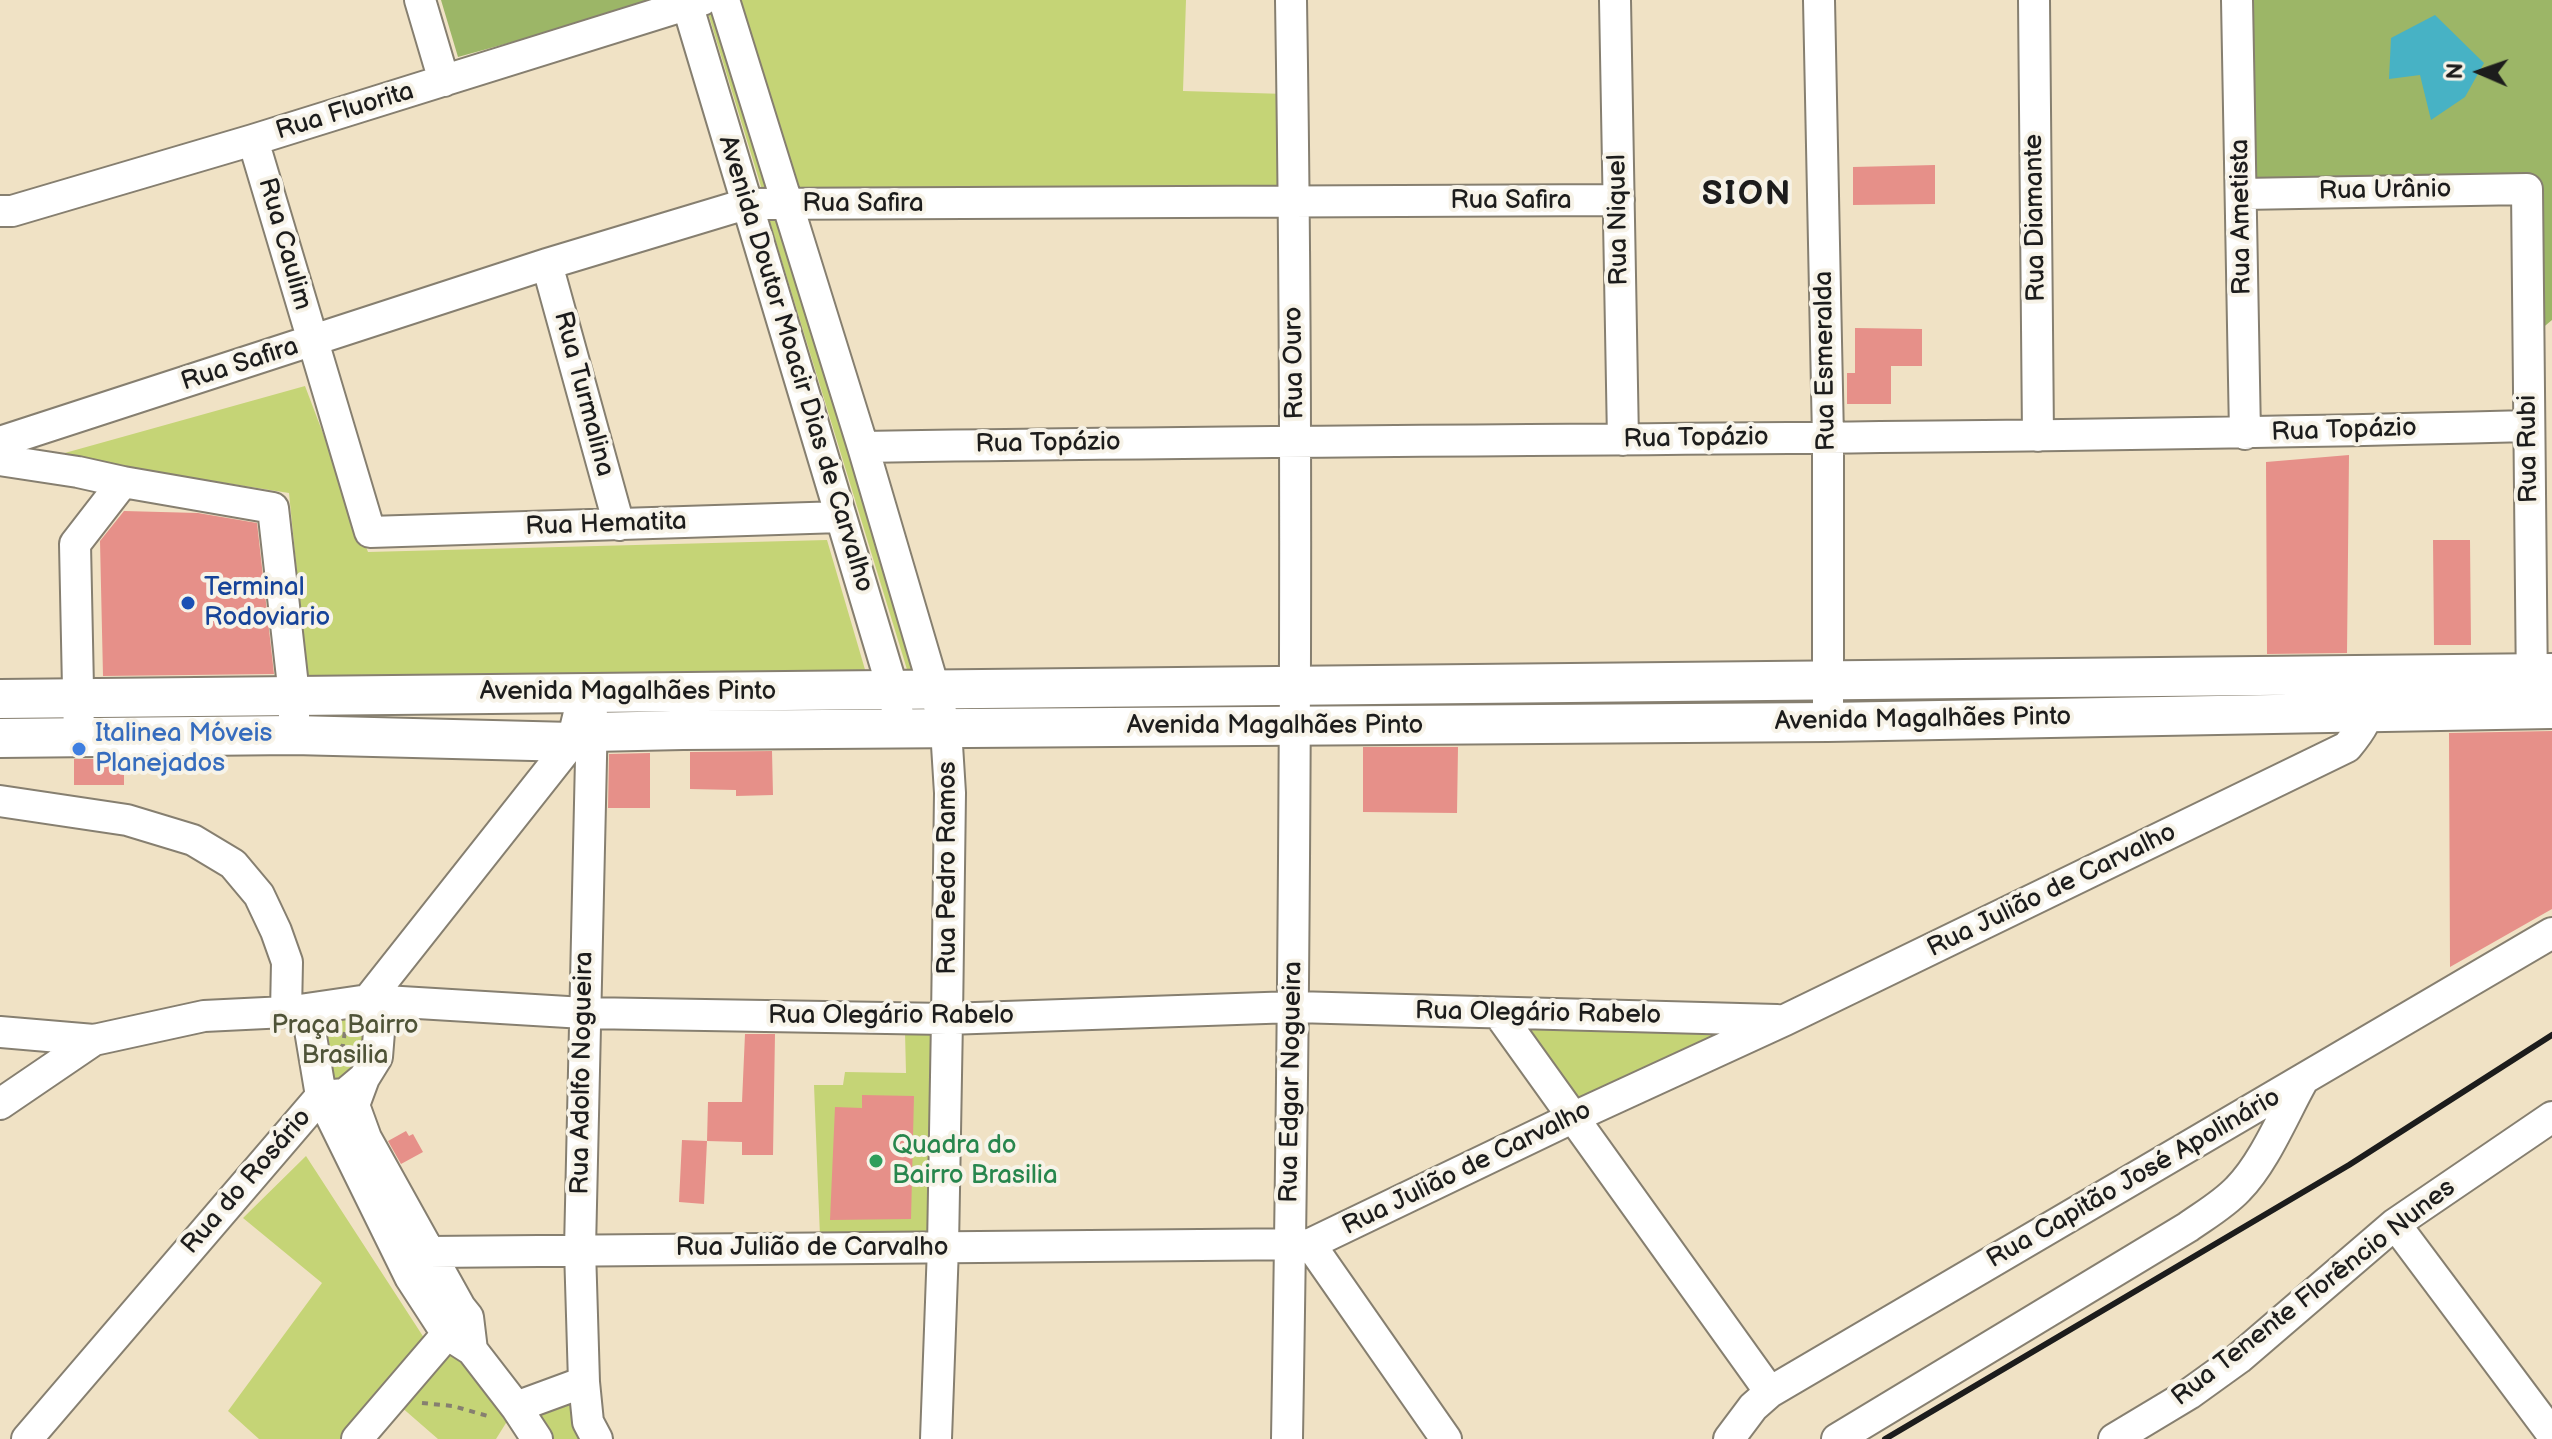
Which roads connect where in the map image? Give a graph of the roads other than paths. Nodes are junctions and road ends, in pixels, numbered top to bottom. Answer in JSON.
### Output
{"nodes":[{"id":1,"x":420,"y":0,"type":"edge"},
{"id":2,"x":724,"y":0,"type":"edge"},
{"id":3,"x":1291,"y":0,"type":"edge"},
{"id":4,"x":1615,"y":0,"type":"edge"},
{"id":5,"x":1819,"y":0,"type":"edge"},
{"id":6,"x":2034,"y":0,"type":"edge"},
{"id":7,"x":2237,"y":0,"type":"edge"},
{"id":8,"x":692,"y":2,"type":"edge"},
{"id":9,"x":444,"y":81,"type":"junction"},
{"id":10,"x":253,"y":140,"type":"junction"},
{"id":11,"x":2527,"y":189,"type":"joint"},
{"id":12,"x":2242,"y":194,"type":"junction"},
{"id":13,"x":1619,"y":200,"type":"junction"},
{"id":14,"x":1293,"y":202,"type":"junction"},
{"id":15,"x":746,"y":204,"type":"junction"},
{"id":16,"x":786,"y":205,"type":"junction"},
{"id":17,"x":0,"y":211,"type":"edge"},
{"id":18,"x":547,"y":264,"type":"junction"},
{"id":19,"x":2552,"y":320,"type":"edge"},
{"id":20,"x":2528,"y":340,"type":"junction"},
{"id":21,"x":312,"y":342,"type":"junction"},
{"id":22,"x":2528,"y":426,"type":"junction"},
{"id":23,"x":2245,"y":434,"type":"junction"},
{"id":24,"x":2038,"y":436,"type":"junction"},
{"id":25,"x":1828,"y":438,"type":"junction"},
{"id":26,"x":1296,"y":440,"type":"junction"},
{"id":27,"x":1623,"y":440,"type":"junction"},
{"id":28,"x":0,"y":442,"type":"edge"},
{"id":29,"x":863,"y":447,"type":"junction"},
{"id":30,"x":0,"y":460,"type":"edge"},
{"id":31,"x":123,"y":482,"type":"junction"},
{"id":32,"x":841,"y":517,"type":"junction"},
{"id":33,"x":619,"y":525,"type":"junction"},
{"id":34,"x":370,"y":532,"type":"joint"},
{"id":35,"x":1828,"y":680,"type":"junction"},
{"id":36,"x":1293,"y":685,"type":"junction"},
{"id":37,"x":1154,"y":687,"type":"junction"},
{"id":38,"x":935,"y":689,"type":"junction"},
{"id":39,"x":893,"y":690,"type":"junction"},
{"id":40,"x":2542,"y":691,"type":"edge"},
{"id":41,"x":588,"y":692,"type":"junction"},
{"id":42,"x":2371,"y":693,"type":"junction"},
{"id":43,"x":294,"y":695,"type":"junction"},
{"id":44,"x":77,"y":697,"type":"junction"},
{"id":45,"x":0,"y":699,"type":"edge"},
{"id":46,"x":1828,"y":722,"type":"junction"},
{"id":47,"x":1293,"y":725,"type":"junction"},
{"id":48,"x":1153,"y":727,"type":"junction"},
{"id":49,"x":901,"y":729,"type":"junction"},
{"id":50,"x":946,"y":729,"type":"junction"},
{"id":51,"x":294,"y":735,"type":"junction"},
{"id":52,"x":79,"y":737,"type":"junction"},
{"id":53,"x":582,"y":737,"type":"junction"},
{"id":54,"x":0,"y":738,"type":"edge"},
{"id":55,"x":0,"y":801,"type":"edge"},
{"id":56,"x":2552,"y":933,"type":"edge"},
{"id":57,"x":368,"y":1000,"type":"junction"},
{"id":58,"x":1294,"y":1007,"type":"junction"},
{"id":59,"x":286,"y":1012,"type":"junction"},
{"id":60,"x":584,"y":1013,"type":"junction"},
{"id":61,"x":1499,"y":1014,"type":"junction"},
{"id":62,"x":947,"y":1019,"type":"junction"},
{"id":63,"x":1785,"y":1020,"type":"junction"},
{"id":64,"x":0,"y":1032,"type":"edge"},
{"id":65,"x":94,"y":1040,"type":"junction"},
{"id":66,"x":364,"y":1078,"type":"junction"},
{"id":67,"x":2303,"y":1079,"type":"junction"},
{"id":68,"x":0,"y":1104,"type":"edge"},
{"id":69,"x":326,"y":1104,"type":"junction"},
{"id":70,"x":2552,"y":1117,"type":"edge"},
{"id":71,"x":1572,"y":1118,"type":"junction"},
{"id":72,"x":2395,"y":1224,"type":"junction"},
{"id":73,"x":1300,"y":1243,"type":"junction"},
{"id":74,"x":943,"y":1247,"type":"junction"},
{"id":75,"x":580,"y":1249,"type":"junction"},
{"id":76,"x":429,"y":1252,"type":"junction"},
{"id":77,"x":460,"y":1307,"type":"junction"},
{"id":78,"x":447,"y":1334,"type":"junction"},
{"id":79,"x":472,"y":1350,"type":"junction"},
{"id":80,"x":584,"y":1382,"type":"junction"},
{"id":81,"x":1770,"y":1392,"type":"junction"},
{"id":82,"x":508,"y":1412,"type":"junction"},
{"id":83,"x":2552,"y":1434,"type":"edge"},
{"id":84,"x":27,"y":1439,"type":"edge"},
{"id":85,"x":357,"y":1439,"type":"edge"},
{"id":86,"x":537,"y":1439,"type":"edge"},
{"id":87,"x":597,"y":1439,"type":"edge"},
{"id":88,"x":936,"y":1439,"type":"edge"},
{"id":89,"x":1287,"y":1439,"type":"edge"},
{"id":90,"x":1446,"y":1439,"type":"edge"},
{"id":91,"x":1729,"y":1439,"type":"edge"},
{"id":92,"x":1837,"y":1439,"type":"edge"},
{"id":93,"x":2114,"y":1439,"type":"edge"}],
"edges":[{"from":1,"to":9,"type":"street"},
{"from":2,"to":16,"type":"street","name":"Avenida Doutor Moacir Dias de Carvalho"},
{"from":3,"to":14,"type":"street","name":"Rua Ouro"},
{"from":4,"to":13,"type":"street","name":"Rua Niquel"},
{"from":5,"to":25,"type":"street","name":"Rua Esmeralda"},
{"from":6,"to":24,"type":"street","name":"Rua Diamante"},
{"from":7,"to":12,"type":"street","name":"Rua Ametista"},
{"from":8,"to":9,"type":"street","name":"Rua Fluorita"},
{"from":8,"to":15,"type":"street","name":"Avenida Doutor Moacir Dias de Carvalho"},
{"from":9,"to":10,"type":"street","name":"Rua Fluorita"},
{"from":10,"to":17,"type":"street","name":"Rua Fluorita"},
{"from":10,"to":21,"type":"street","name":"Rua Caulim"},
{"from":11,"to":12,"type":"street","name":"Rua Urânio"},
{"from":11,"to":20,"type":"street","name":"Rua Rubi"},
{"from":12,"to":23,"type":"street","name":"Rua Ametista"},
{"from":13,"to":14,"type":"street","name":"Rua Safira"},
{"from":13,"to":27,"type":"street","name":"Rua Niquel"},
{"from":14,"to":16,"type":"street","name":"Rua Safira"},
{"from":14,"to":26,"type":"street","name":"Rua Ouro"},
{"from":15,"to":16,"type":"street","name":"Rua Safira"},
{"from":15,"to":18,"type":"street","name":"Rua Safira"},
{"from":15,"to":32,"type":"street","name":"Avenida Doutor Moacir Dias de Carvalho"},
{"from":16,"to":29,"type":"street","name":"Avenida Doutor Moacir Dias de Carvalho"},
{"from":18,"to":21,"type":"street","name":"Rua Safira"},
{"from":18,"to":33,"type":"street","name":"Rua Turmalina"},
{"from":19,"to":20,"type":"street"},
{"from":20,"to":22,"type":"street","name":"Rua Rubi"},
{"from":21,"to":28,"type":"street","name":"Rua Safira"},
{"from":21,"to":34,"type":"street","name":"Rua Caulim"},
{"from":22,"to":23,"type":"street","name":"Rua Topázio"},
{"from":22,"to":40,"type":"street","name":"Rua Rubi"},
{"from":23,"to":24,"type":"street","name":"Rua Topázio"},
{"from":24,"to":25,"type":"street","name":"Rua Topázio"},
{"from":25,"to":27,"type":"street","name":"Rua Topázio"},
{"from":25,"to":35,"type":"street","name":"Rua Esmeralda"},
{"from":26,"to":27,"type":"street","name":"Rua Topázio"},
{"from":26,"to":29,"type":"street","name":"Rua Topázio"},
{"from":26,"to":36,"type":"street","name":"Rua Ouro"},
{"from":29,"to":38,"type":"street","name":"Avenida Doutor Moacir Dias de Carvalho"},
{"from":30,"to":31,"type":"street"},
{"from":31,"to":43,"type":"street"},
{"from":31,"to":44,"type":"street"},
{"from":32,"to":33,"type":"street","name":"Rua Hematita"},
{"from":32,"to":39,"type":"street","name":"Avenida Doutor Moacir Dias de Carvalho"},
{"from":33,"to":34,"type":"street","name":"Rua Hematita"},
{"from":35,"to":36,"type":"main road","name":"Avenida Magalhães Pinto"},
{"from":35,"to":42,"type":"main road","name":"Avenida Magalhães Pinto"},
{"from":35,"to":46,"type":"street","name":"Rua Esmeralda"},
{"from":36,"to":37,"type":"main road","name":"Avenida Magalhães Pinto"},
{"from":36,"to":47,"type":"street","name":"Rua Ouro"},
{"from":37,"to":38,"type":"main road","name":"Avenida Magalhães Pinto"},
{"from":37,"to":48,"type":"main road"},
{"from":38,"to":39,"type":"main road","name":"Avenida Magalhães Pinto"},
{"from":38,"to":50,"type":"street","name":"Avenida Doutor Moacir Dias de Carvalho"},
{"from":39,"to":41,"type":"main road","name":"Avenida Magalhães Pinto"},
{"from":39,"to":49,"type":"street","name":"Avenida Doutor Moacir Dias de Carvalho"},
{"from":40,"to":42,"type":"main road","name":"Avenida Magalhães Pinto"},
{"from":41,"to":43,"type":"main road","name":"Avenida Magalhães Pinto"},
{"from":41,"to":53,"type":"street"},
{"from":42,"to":46,"type":"main road","name":"Avenida Magalhães Pinto"},
{"from":42,"to":63,"type":"street","name":"Rua Julião de Carvalho"},
{"from":43,"to":44,"type":"main road","name":"Avenida Magalhães Pinto"},
{"from":43,"to":51,"type":"street"},
{"from":44,"to":45,"type":"main road","name":"Avenida Magalhães Pinto"},
{"from":44,"to":52,"type":"street"},
{"from":46,"to":47,"type":"main road","name":"Avenida Magalhães Pinto"},
{"from":47,"to":48,"type":"main road","name":"Avenida Magalhães Pinto"},
{"from":47,"to":58,"type":"street","name":"Rua Edgar Nogueira"},
{"from":48,"to":50,"type":"main road","name":"Avenida Magalhães Pinto"},
{"from":49,"to":50,"type":"main road","name":"Avenida Magalhães Pinto"},
{"from":49,"to":53,"type":"main road","name":"Avenida Magalhães Pinto"},
{"from":50,"to":62,"type":"street","name":"Rua Pedro Ramos"},
{"from":51,"to":52,"type":"main road","name":"Avenida Magalhães Pinto"},
{"from":51,"to":53,"type":"main road","name":"Avenida Magalhães Pinto"},
{"from":52,"to":54,"type":"main road","name":"Avenida Magalhães Pinto"},
{"from":53,"to":57,"type":"street"},
{"from":53,"to":60,"type":"street","name":"Rua Adolfo Nogueira"},
{"from":55,"to":59,"type":"street"},
{"from":56,"to":67,"type":"street","name":"Rua Capitão José Apolinário"},
{"from":57,"to":59,"type":"street","name":"Rua Olegário Rabelo"},
{"from":57,"to":60,"type":"street","name":"Rua Olegário Rabelo"},
{"from":57,"to":66,"type":"street"},
{"from":58,"to":61,"type":"street","name":"Rua Olegário Rabelo"},
{"from":58,"to":62,"type":"street","name":"Rua Olegário Rabelo"},
{"from":58,"to":73,"type":"street","name":"Rua Edgar Nogueira"},
{"from":59,"to":65,"type":"street","name":"Rua Olegário Rabelo"},
{"from":59,"to":69,"type":"street"},
{"from":60,"to":62,"type":"street","name":"Rua Olegário Rabelo"},
{"from":60,"to":75,"type":"street","name":"Rua Adolfo Nogueira"},
{"from":61,"to":63,"type":"street","name":"Rua Olegário Rabelo"},
{"from":61,"to":71,"type":"street"},
{"from":62,"to":74,"type":"street","name":"Rua Pedro Ramos"},
{"from":63,"to":71,"type":"street","name":"Rua Julião de Carvalho"},
{"from":64,"to":65,"type":"street","name":"Rua Olegário Rabelo"},
{"from":65,"to":68,"type":"street"},
{"from":66,"to":69,"type":"street","name":"Rua do Rosário"},
{"from":66,"to":76,"type":"street"},
{"from":67,"to":81,"type":"street","name":"Rua Capitão José Apolinário"},
{"from":67,"to":92,"type":"street"},
{"from":69,"to":78,"type":"street"},
{"from":69,"to":84,"type":"street","name":"Rua do Rosário"},
{"from":70,"to":72,"type":"street","name":"Rua Tenente Florêncio Nunes"},
{"from":71,"to":73,"type":"street","name":"Rua Julião de Carvalho"},
{"from":71,"to":81,"type":"street"},
{"from":72,"to":83,"type":"street"},
{"from":72,"to":93,"type":"street","name":"Rua Tenente Florêncio Nunes"},
{"from":73,"to":74,"type":"street","name":"Rua Julião de Carvalho"},
{"from":73,"to":89,"type":"street","name":"Rua Edgar Nogueira"},
{"from":73,"to":90,"type":"street"},
{"from":74,"to":75,"type":"street","name":"Rua Julião de Carvalho"},
{"from":74,"to":88,"type":"street","name":"Rua Pedro Ramos"},
{"from":75,"to":76,"type":"street","name":"Rua Julião de Carvalho"},
{"from":75,"to":80,"type":"street","name":"Rua Adolfo Nogueira"},
{"from":76,"to":77,"type":"street"},
{"from":77,"to":78,"type":"street"},
{"from":77,"to":79,"type":"street"},
{"from":78,"to":79,"type":"street"},
{"from":78,"to":85,"type":"street"},
{"from":79,"to":82,"type":"street"},
{"from":80,"to":82,"type":"street"},
{"from":80,"to":87,"type":"street","name":"Rua Adolfo Nogueira"},
{"from":81,"to":91,"type":"street","name":"Rua Capitão José Apolinário"},
{"from":82,"to":86,"type":"street"}]}
